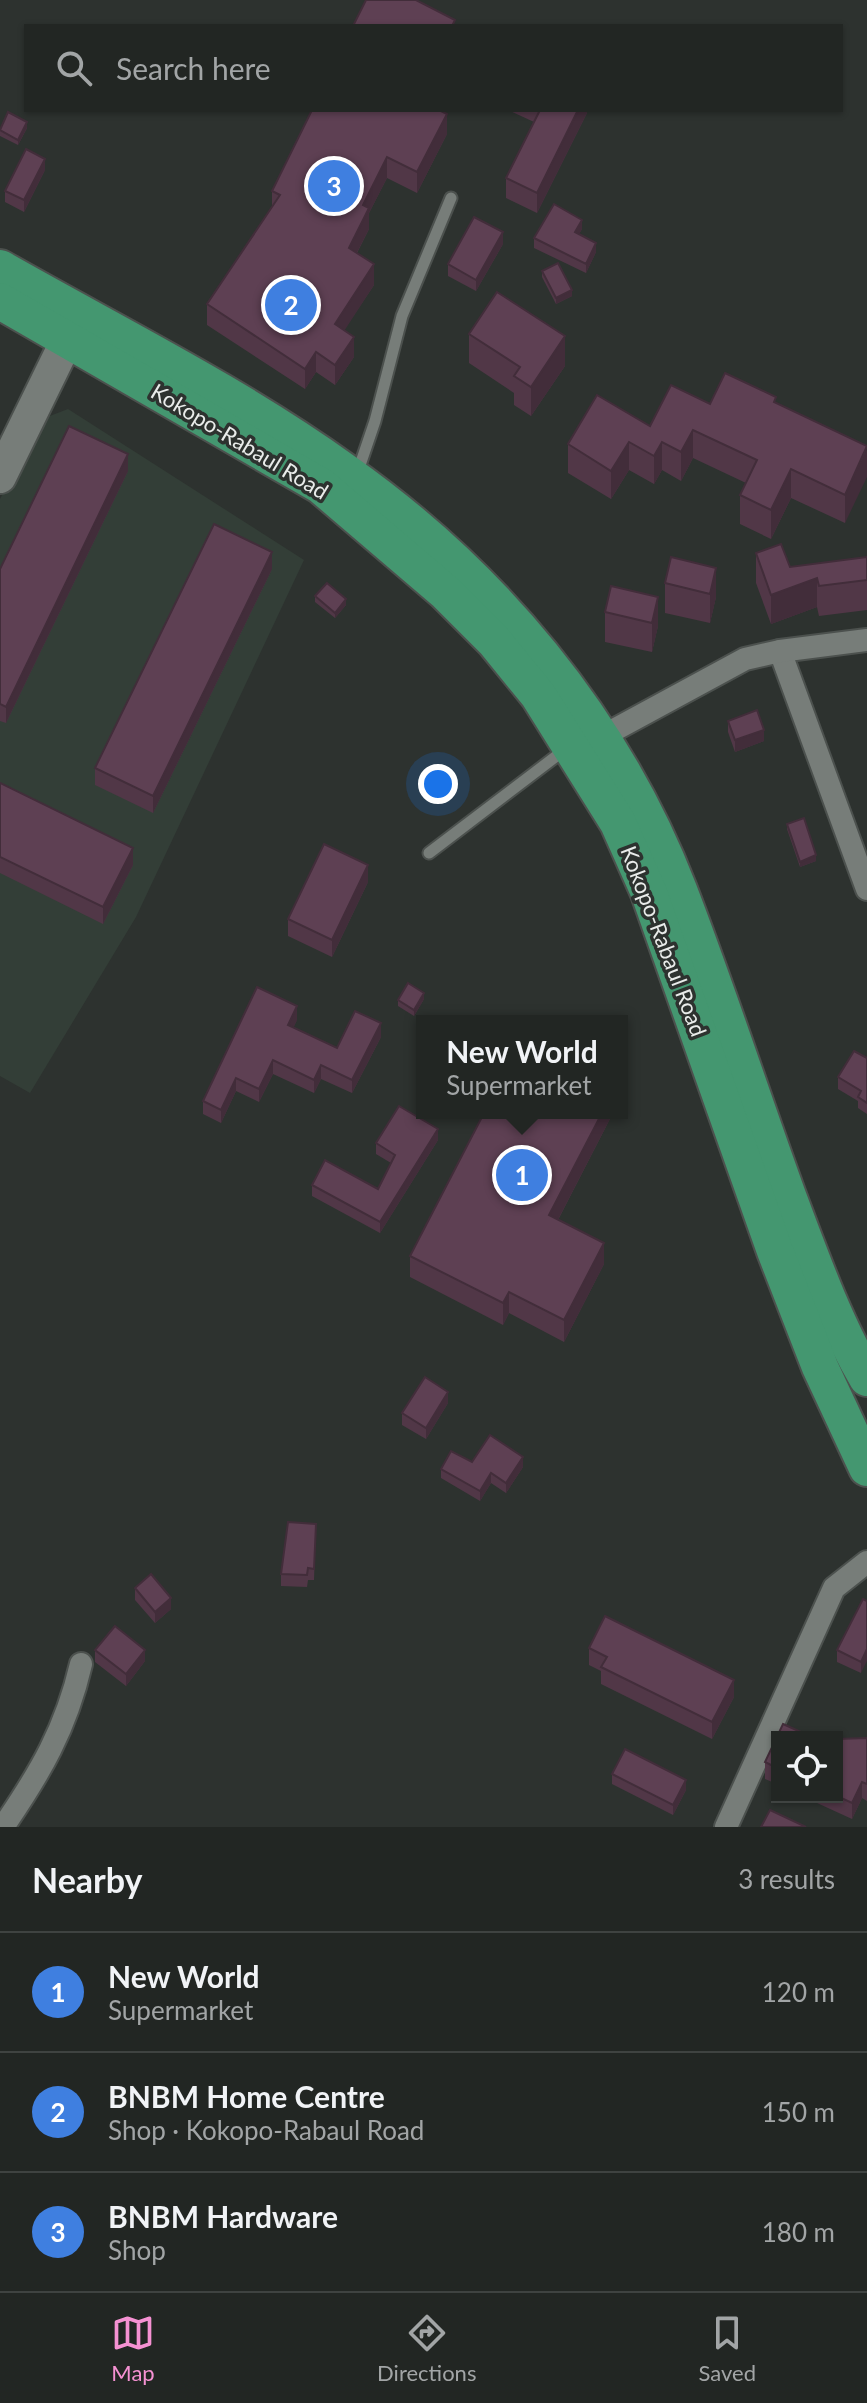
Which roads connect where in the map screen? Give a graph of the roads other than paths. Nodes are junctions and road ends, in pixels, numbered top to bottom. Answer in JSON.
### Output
{"nodes":[{"id":1,"x":451,"y":198,"type":"dead end"},
{"id":2,"x":0,"y":268,"type":"edge"},
{"id":3,"x":0,"y":301,"type":"edge"},
{"id":4,"x":67,"y":340,"type":"junction"},
{"id":5,"x":0,"y":477,"type":"edge"},
{"id":6,"x":355,"y":479,"type":"junction"},
{"id":7,"x":867,"y":640,"type":"edge"},
{"id":8,"x":780,"y":651,"type":"junction"},
{"id":9,"x":586,"y":741,"type":"junction"},
{"id":10,"x":429,"y":853,"type":"dead end"},
{"id":11,"x":867,"y":889,"type":"edge"},
{"id":12,"x":867,"y":1378,"type":"edge"},
{"id":13,"x":867,"y":1468,"type":"edge"},
{"id":14,"x":867,"y":1562,"type":"edge"},
{"id":15,"x":81,"y":1664,"type":"dead end"},
{"id":16,"x":3,"y":1827,"type":"edge"},
{"id":17,"x":726,"y":1827,"type":"edge"}],
"edges":[{"from":1,"to":6,"type":"lane"},
{"from":2,"to":6,"type":"main road","name":"Kokopo-Rabaul Road"},
{"from":3,"to":4,"type":"main road","name":"Kokopo-Rabaul Road"},
{"from":4,"to":5,"type":"street"},
{"from":4,"to":9,"type":"main road","name":"Kokopo-Rabaul Road"},
{"from":6,"to":9,"type":"main road","name":"Kokopo-Rabaul Road"},
{"from":7,"to":8,"type":"street"},
{"from":8,"to":9,"type":"street"},
{"from":8,"to":11,"type":"street"},
{"from":9,"to":10,"type":"lane"},
{"from":9,"to":12,"type":"main road","name":"Kokopo-Rabaul Road"},
{"from":9,"to":13,"type":"main road","name":"Kokopo-Rabaul Road"},
{"from":14,"to":17,"type":"street"},
{"from":15,"to":16,"type":"street"}]}
